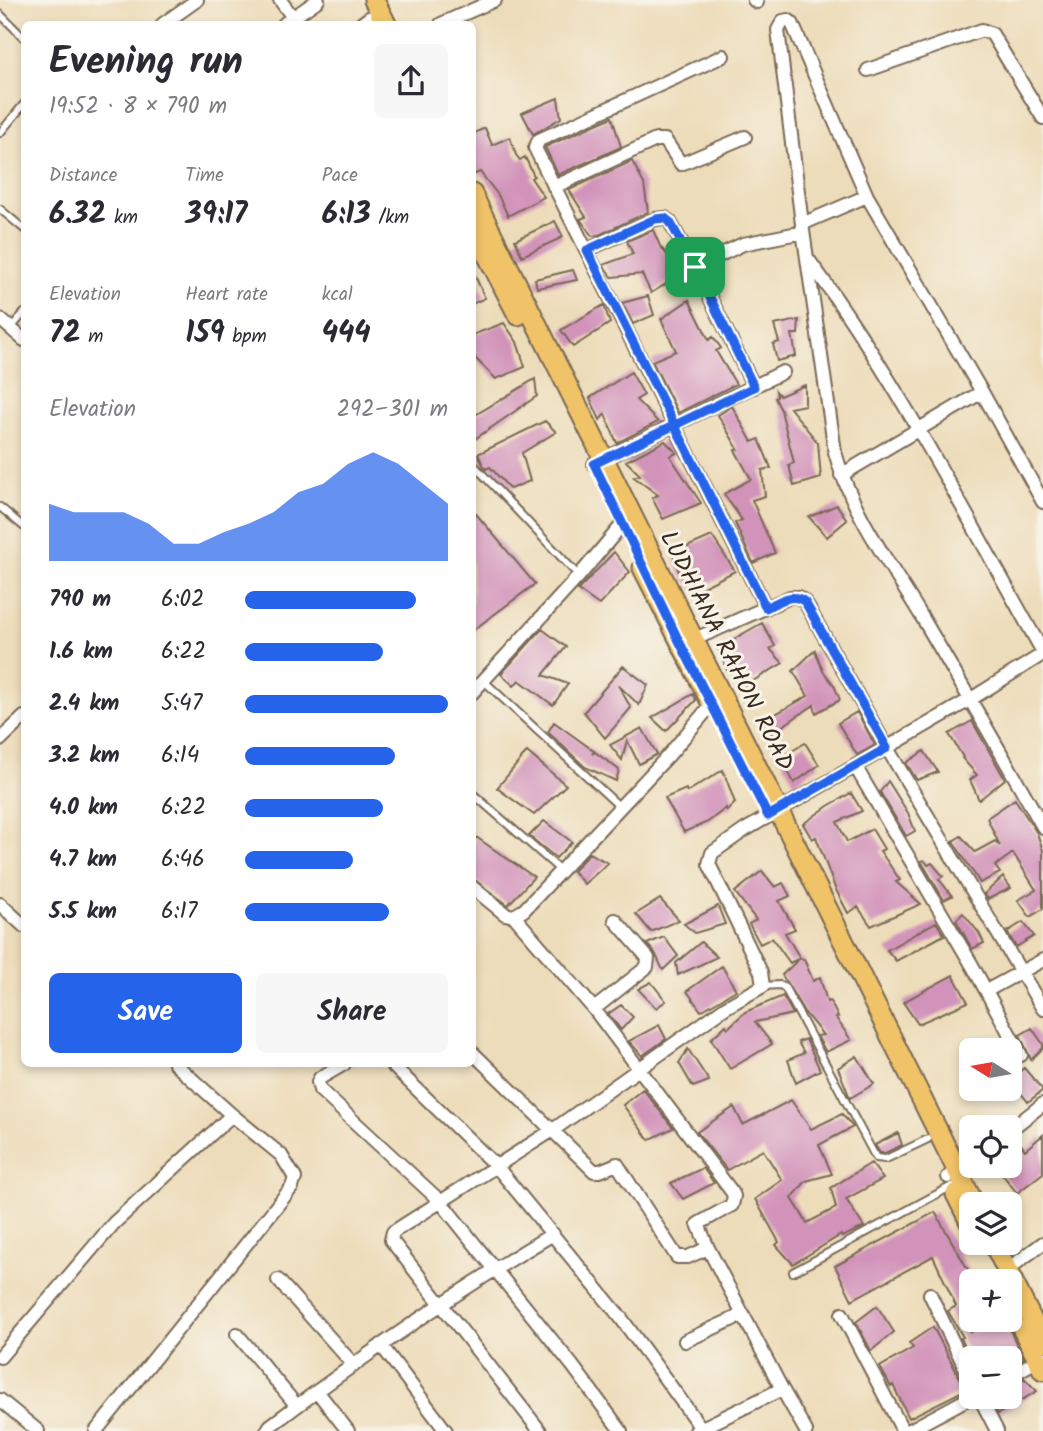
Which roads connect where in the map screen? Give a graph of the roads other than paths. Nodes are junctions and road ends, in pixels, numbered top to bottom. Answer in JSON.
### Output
{"nodes":[{"id":1,"x":197,"y":0,"type":"edge"},
{"id":2,"x":280,"y":0,"type":"edge"},
{"id":3,"x":318,"y":0,"type":"edge"},
{"id":4,"x":360,"y":0,"type":"edge"},
{"id":5,"x":495,"y":0,"type":"edge"},
{"id":6,"x":0,"y":14,"type":"edge"},
{"id":7,"x":373,"y":18,"type":"edge"},
{"id":8,"x":167,"y":21,"type":"edge"},
{"id":9,"x":291,"y":21,"type":"edge"},
{"id":10,"x":293,"y":21,"type":"edge"},
{"id":11,"x":448,"y":21,"type":"edge"},
{"id":12,"x":21,"y":35,"type":"edge"},
{"id":13,"x":723,"y":56,"type":"dead end"},
{"id":14,"x":868,"y":70,"type":"dead end"},
{"id":15,"x":1037,"y":94,"type":"edge"},
{"id":16,"x":21,"y":108,"type":"edge"},
{"id":17,"x":1043,"y":117,"type":"edge"},
{"id":18,"x":0,"y":133,"type":"edge"},
{"id":19,"x":745,"y":137,"type":"dead end"},
{"id":20,"x":554,"y":187,"type":"junction"},
{"id":21,"x":867,"y":196,"type":"junction"},
{"id":22,"x":476,"y":202,"type":"edge"},
{"id":23,"x":0,"y":209,"type":"edge"},
{"id":24,"x":21,"y":226,"type":"edge"},
{"id":25,"x":802,"y":228,"type":"junction"},
{"id":26,"x":476,"y":232,"type":"edge"},
{"id":27,"x":587,"y":250,"type":"junction"},
{"id":28,"x":807,"y":257,"type":"junction"},
{"id":29,"x":695,"y":267,"type":"junction"},
{"id":30,"x":21,"y":316,"type":"edge"},
{"id":31,"x":0,"y":319,"type":"edge"},
{"id":32,"x":10,"y":328,"type":"junction"},
{"id":33,"x":21,"y":337,"type":"edge"},
{"id":34,"x":783,"y":372,"type":"dead end"},
{"id":35,"x":754,"y":387,"type":"junction"},
{"id":36,"x":982,"y":392,"type":"junction"},
{"id":37,"x":673,"y":425,"type":"junction"},
{"id":38,"x":918,"y":429,"type":"junction"},
{"id":39,"x":600,"y":461,"type":"junction"},
{"id":40,"x":476,"y":467,"type":"edge"},
{"id":41,"x":841,"y":475,"type":"junction"},
{"id":42,"x":1043,"y":502,"type":"edge"},
{"id":43,"x":0,"y":507,"type":"edge"},
{"id":44,"x":21,"y":524,"type":"edge"},
{"id":45,"x":622,"y":525,"type":"junction"},
{"id":46,"x":579,"y":576,"type":"junction"},
{"id":47,"x":766,"y":608,"type":"junction"},
{"id":48,"x":695,"y":639,"type":"junction"},
{"id":49,"x":1043,"y":653,"type":"edge"},
{"id":50,"x":484,"y":681,"type":"junction"},
{"id":51,"x":476,"y":689,"type":"edge"},
{"id":52,"x":971,"y":699,"type":"junction"},
{"id":53,"x":712,"y":704,"type":"junction"},
{"id":54,"x":21,"y":720,"type":"edge"},
{"id":55,"x":0,"y":740,"type":"edge"},
{"id":56,"x":887,"y":748,"type":"junction"},
{"id":57,"x":855,"y":766,"type":"junction"},
{"id":58,"x":476,"y":796,"type":"edge"},
{"id":59,"x":620,"y":807,"type":"junction"},
{"id":60,"x":774,"y":814,"type":"junction"},
{"id":61,"x":1043,"y":827,"type":"edge"},
{"id":62,"x":560,"y":870,"type":"junction"},
{"id":63,"x":476,"y":890,"type":"edge"},
{"id":64,"x":0,"y":904,"type":"edge"},
{"id":65,"x":514,"y":916,"type":"junction"},
{"id":66,"x":615,"y":920,"type":"dead end"},
{"id":67,"x":21,"y":923,"type":"edge"},
{"id":68,"x":1043,"y":960,"type":"edge"},
{"id":69,"x":1022,"y":972,"type":"junction"},
{"id":70,"x":763,"y":986,"type":"junction"},
{"id":71,"x":986,"y":991,"type":"junction"},
{"id":72,"x":594,"y":1009,"type":"junction"},
{"id":73,"x":1043,"y":1009,"type":"edge"},
{"id":74,"x":1012,"y":1038,"type":"edge"},
{"id":75,"x":476,"y":1056,"type":"edge"},
{"id":76,"x":178,"y":1067,"type":"edge"},
{"id":77,"x":339,"y":1067,"type":"edge"},
{"id":78,"x":394,"y":1067,"type":"edge"},
{"id":79,"x":640,"y":1069,"type":"junction"},
{"id":80,"x":1043,"y":1104,"type":"edge"},
{"id":81,"x":232,"y":1115,"type":"junction"},
{"id":82,"x":1022,"y":1121,"type":"edge"},
{"id":83,"x":553,"y":1130,"type":"junction"},
{"id":84,"x":928,"y":1139,"type":"junction"},
{"id":85,"x":497,"y":1167,"type":"junction"},
{"id":86,"x":957,"y":1173,"type":"edge"},
{"id":87,"x":962,"y":1192,"type":"edge"},
{"id":88,"x":967,"y":1192,"type":"edge"},
{"id":89,"x":440,"y":1201,"type":"junction"},
{"id":90,"x":553,"y":1234,"type":"junction"},
{"id":91,"x":1043,"y":1243,"type":"edge"},
{"id":92,"x":708,"y":1248,"type":"junction"},
{"id":93,"x":495,"y":1269,"type":"junction"},
{"id":94,"x":1010,"y":1269,"type":"edge"},
{"id":95,"x":793,"y":1272,"type":"dead end"},
{"id":96,"x":278,"y":1280,"type":"dead end"},
{"id":97,"x":930,"y":1294,"type":"dead end"},
{"id":98,"x":440,"y":1303,"type":"junction"},
{"id":99,"x":742,"y":1314,"type":"junction"},
{"id":100,"x":842,"y":1314,"type":"dead end"},
{"id":101,"x":1022,"y":1315,"type":"edge"},
{"id":102,"x":1022,"y":1323,"type":"edge"},
{"id":103,"x":237,"y":1334,"type":"dead end"},
{"id":104,"x":685,"y":1340,"type":"dead end"},
{"id":105,"x":381,"y":1345,"type":"junction"},
{"id":106,"x":959,"y":1355,"type":"edge"},
{"id":107,"x":0,"y":1357,"type":"edge"},
{"id":108,"x":1042,"y":1357,"type":"edge"},
{"id":109,"x":353,"y":1364,"type":"junction"},
{"id":110,"x":1022,"y":1369,"type":"edge"},
{"id":111,"x":782,"y":1389,"type":"junction"},
{"id":112,"x":317,"y":1391,"type":"junction"},
{"id":113,"x":0,"y":1400,"type":"edge"},
{"id":114,"x":959,"y":1403,"type":"edge"},
{"id":115,"x":297,"y":1406,"type":"junction"},
{"id":116,"x":986,"y":1409,"type":"edge"},
{"id":117,"x":699,"y":1429,"type":"edge"},
{"id":118,"x":38,"y":1431,"type":"edge"},
{"id":119,"x":96,"y":1431,"type":"edge"},
{"id":120,"x":267,"y":1431,"type":"edge"},
{"id":121,"x":348,"y":1431,"type":"edge"},
{"id":122,"x":446,"y":1431,"type":"edge"},
{"id":123,"x":540,"y":1431,"type":"edge"},
{"id":124,"x":621,"y":1431,"type":"edge"},
{"id":125,"x":806,"y":1431,"type":"edge"},
{"id":126,"x":906,"y":1431,"type":"edge"},
{"id":127,"x":997,"y":1431,"type":"edge"}],
"edges":[{"from":1,"to":8,"type":"street"},
{"from":2,"to":9,"type":"street"},
{"from":3,"to":10,"type":"street"},
{"from":4,"to":7,"type":"main road"},
{"from":5,"to":11,"type":"street"},
{"from":6,"to":12,"type":"lane"},
{"from":13,"to":20,"type":"street"},
{"from":14,"to":15,"type":"street"},
{"from":15,"to":17,"type":"street"},
{"from":16,"to":18,"type":"lane"},
{"from":19,"to":20,"type":"street"},
{"from":20,"to":27,"type":"street"},
{"from":21,"to":25,"type":"street"},
{"from":21,"to":25,"type":"street"},
{"from":21,"to":36,"type":"street"},
{"from":22,"to":39,"type":"main road","name":"LUDHIANA RAHON ROAD"},
{"from":23,"to":24,"type":"lane"},
{"from":25,"to":28,"type":"street"},
{"from":25,"to":29,"type":"street"},
{"from":26,"to":39,"type":"main road","name":"LUDHIANA RAHON ROAD"},
{"from":27,"to":29,"type":"street"},
{"from":27,"to":37,"type":"street"},
{"from":28,"to":38,"type":"street"},
{"from":28,"to":41,"type":"street"},
{"from":29,"to":35,"type":"street"},
{"from":30,"to":32,"type":"lane"},
{"from":31,"to":32,"type":"street"},
{"from":32,"to":33,"type":"street"},
{"from":34,"to":35,"type":"street"},
{"from":35,"to":37,"type":"street"},
{"from":36,"to":38,"type":"street"},
{"from":36,"to":42,"type":"street"},
{"from":37,"to":39,"type":"street"},
{"from":37,"to":47,"type":"street"},
{"from":38,"to":41,"type":"street"},
{"from":38,"to":49,"type":"street"},
{"from":39,"to":45,"type":"main road","name":"LUDHIANA RAHON ROAD"},
{"from":39,"to":48,"type":"main road","name":"LUDHIANA RAHON ROAD"},
{"from":40,"to":46,"type":"lane"},
{"from":41,"to":52,"type":"street"},
{"from":43,"to":44,"type":"lane"},
{"from":45,"to":46,"type":"street"},
{"from":45,"to":53,"type":"main road","name":"LUDHIANA RAHON ROAD"},
{"from":46,"to":50,"type":"street"},
{"from":47,"to":48,"type":"street"},
{"from":47,"to":56,"type":"street"},
{"from":48,"to":60,"type":"main road","name":"LUDHIANA RAHON ROAD"},
{"from":49,"to":52,"type":"street"},
{"from":50,"to":51,"type":"street"},
{"from":50,"to":59,"type":"lane"},
{"from":52,"to":56,"type":"street"},
{"from":52,"to":61,"type":"street"},
{"from":53,"to":59,"type":"street"},
{"from":53,"to":60,"type":"main road","name":"LUDHIANA RAHON ROAD"},
{"from":54,"to":55,"type":"street"},
{"from":56,"to":57,"type":"street"},
{"from":56,"to":69,"type":"street"},
{"from":57,"to":60,"type":"street"},
{"from":57,"to":71,"type":"street"},
{"from":58,"to":62,"type":"lane"},
{"from":59,"to":62,"type":"street"},
{"from":60,"to":70,"type":"street"},
{"from":60,"to":84,"type":"main road","name":"LUDHIANA RAHON ROAD"},
{"from":60,"to":86,"type":"main road","name":"LUDHIANA RAHON ROAD"},
{"from":62,"to":65,"type":"street"},
{"from":63,"to":65,"type":"street"},
{"from":64,"to":67,"type":"street"},
{"from":65,"to":72,"type":"street"},
{"from":66,"to":72,"type":"street"},
{"from":68,"to":69,"type":"street"},
{"from":69,"to":71,"type":"street"},
{"from":69,"to":73,"type":"street"},
{"from":70,"to":79,"type":"street"},
{"from":70,"to":84,"type":"lane"},
{"from":71,"to":74,"type":"street"},
{"from":72,"to":79,"type":"street"},
{"from":75,"to":83,"type":"street"},
{"from":76,"to":81,"type":"street"},
{"from":77,"to":89,"type":"street"},
{"from":78,"to":85,"type":"street"},
{"from":79,"to":83,"type":"street"},
{"from":79,"to":92,"type":"street"},
{"from":80,"to":82,"type":"street"},
{"from":81,"to":107,"type":"street"},
{"from":81,"to":119,"type":"street"},
{"from":83,"to":85,"type":"street"},
{"from":83,"to":92,"type":"street"},
{"from":84,"to":86,"type":"main road","name":"LUDHIANA RAHON ROAD"},
{"from":85,"to":89,"type":"street"},
{"from":85,"to":90,"type":"street"},
{"from":86,"to":87,"type":"main road","name":"LUDHIANA RAHON ROAD"},
{"from":86,"to":88,"type":"main road","name":"LUDHIANA RAHON ROAD"},
{"from":86,"to":95,"type":"lane"},
{"from":89,"to":93,"type":"street"},
{"from":89,"to":98,"type":"street"},
{"from":90,"to":93,"type":"street"},
{"from":90,"to":117,"type":"street"},
{"from":91,"to":94,"type":"street"},
{"from":92,"to":99,"type":"street"},
{"from":93,"to":98,"type":"street"},
{"from":93,"to":124,"type":"street"},
{"from":96,"to":109,"type":"street"},
{"from":97,"to":106,"type":"street"},
{"from":98,"to":105,"type":"street"},
{"from":98,"to":123,"type":"street"},
{"from":99,"to":104,"type":"street"},
{"from":99,"to":111,"type":"street"},
{"from":100,"to":126,"type":"street"},
{"from":101,"to":108,"type":"main road"},
{"from":102,"to":108,"type":"main road"},
{"from":103,"to":115,"type":"street"},
{"from":105,"to":109,"type":"street"},
{"from":105,"to":122,"type":"street"},
{"from":108,"to":110,"type":"street"},
{"from":109,"to":112,"type":"street"},
{"from":111,"to":117,"type":"street"},
{"from":111,"to":125,"type":"street"},
{"from":112,"to":115,"type":"street"},
{"from":112,"to":121,"type":"street"},
{"from":113,"to":118,"type":"street"},
{"from":114,"to":126,"type":"street"},
{"from":115,"to":120,"type":"street"},
{"from":116,"to":127,"type":"street"}]}
